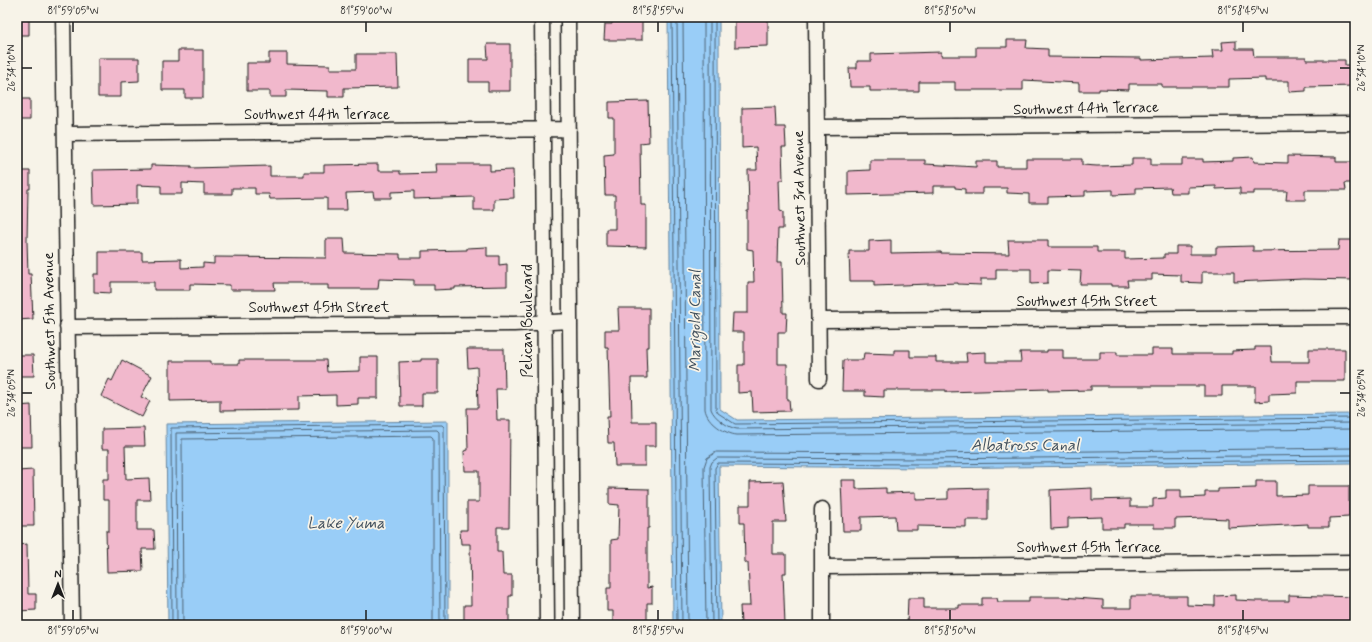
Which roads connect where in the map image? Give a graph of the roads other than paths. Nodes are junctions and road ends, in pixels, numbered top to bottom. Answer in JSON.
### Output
{"nodes":[{"id":1,"x":63,"y":17,"type":"edge"},
{"id":2,"x":542,"y":17,"type":"edge"},
{"id":3,"x":568,"y":17,"type":"edge"},
{"id":4,"x":816,"y":17,"type":"edge"},
{"id":5,"x":1355,"y":124,"type":"edge"},
{"id":6,"x":817,"y":127,"type":"junction"},
{"id":7,"x":569,"y":129,"type":"junction"},
{"id":8,"x":543,"y":130,"type":"junction"},
{"id":9,"x":64,"y":134,"type":"junction"},
{"id":10,"x":1355,"y":317,"type":"edge"},
{"id":11,"x":818,"y":320,"type":"junction"},
{"id":12,"x":570,"y":321,"type":"junction"},
{"id":13,"x":545,"y":323,"type":"junction"},
{"id":14,"x":68,"y":327,"type":"junction"},
{"id":15,"x":819,"y":379,"type":"dead end"},
{"id":16,"x":822,"y":509,"type":"dead end"},
{"id":17,"x":1355,"y":562,"type":"edge"},
{"id":18,"x":823,"y":567,"type":"junction"},
{"id":19,"x":72,"y":625,"type":"edge"},
{"id":20,"x":548,"y":625,"type":"edge"},
{"id":21,"x":572,"y":625,"type":"edge"},
{"id":22,"x":822,"y":625,"type":"edge"}],
"edges":[{"from":1,"to":9,"type":"street","name":"Southwest 5th Avenue"},
{"from":2,"to":8,"type":"street","name":"Pelican Boulevard"},
{"from":3,"to":7,"type":"street"},
{"from":4,"to":6,"type":"street","name":"Southwest 3rd Avenue"},
{"from":5,"to":6,"type":"street","name":"Southwest 44th Terrace"},
{"from":6,"to":11,"type":"street","name":"Southwest 3rd Avenue"},
{"from":7,"to":8,"type":"street","name":"Southwest 44th Terrace"},
{"from":7,"to":12,"type":"street"},
{"from":8,"to":9,"type":"street","name":"Southwest 44th Terrace"},
{"from":8,"to":13,"type":"street","name":"Pelican Boulevard"},
{"from":9,"to":14,"type":"street","name":"Southwest 5th Avenue"},
{"from":10,"to":11,"type":"street","name":"Southwest 45th Street"},
{"from":11,"to":15,"type":"street","name":"Southwest 3rd Avenue"},
{"from":12,"to":13,"type":"street","name":"Southwest 45th Street"},
{"from":12,"to":21,"type":"street"},
{"from":13,"to":14,"type":"street","name":"Southwest 45th Street"},
{"from":13,"to":20,"type":"street","name":"Pelican Boulevard"},
{"from":14,"to":19,"type":"street","name":"Southwest 5th Avenue"},
{"from":16,"to":18,"type":"street"},
{"from":17,"to":18,"type":"street","name":"Southwest 45th Terrace"},
{"from":18,"to":22,"type":"street"}]}
